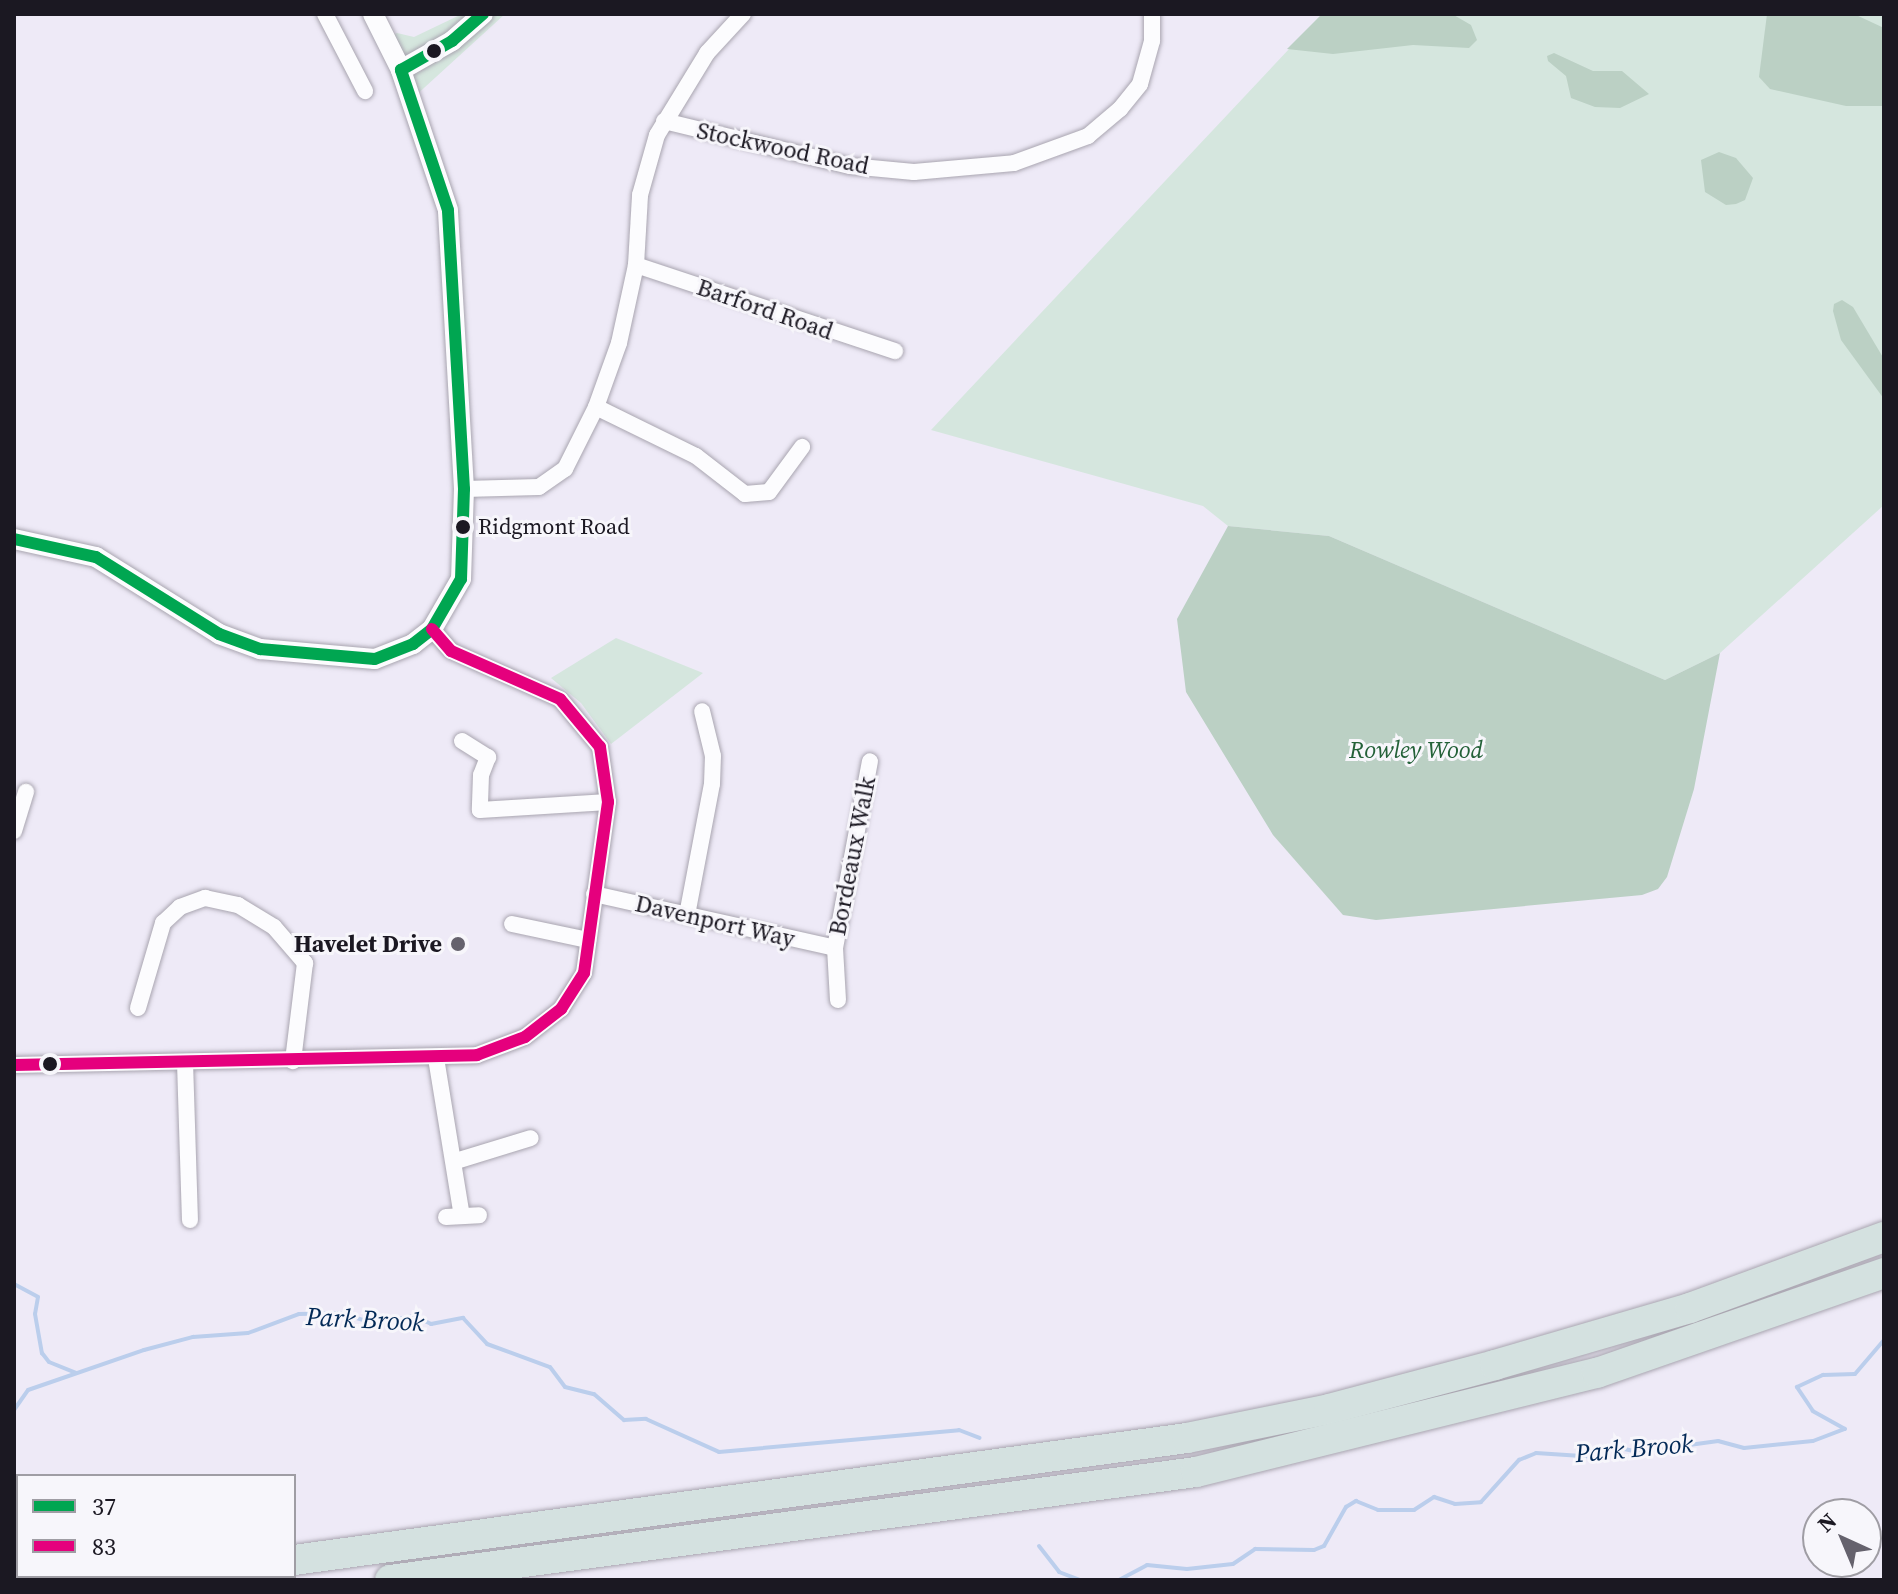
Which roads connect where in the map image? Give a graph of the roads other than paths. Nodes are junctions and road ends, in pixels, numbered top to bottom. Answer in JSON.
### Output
{"nodes":[{"id":1,"x":325,"y":14,"type":"edge"},
{"id":2,"x":373,"y":14,"type":"edge"},
{"id":3,"x":483,"y":14,"type":"edge"},
{"id":4,"x":743,"y":14,"type":"edge"},
{"id":5,"x":1152,"y":14,"type":"edge"},
{"id":6,"x":401,"y":70,"type":"junction"},
{"id":7,"x":365,"y":91,"type":"dead end"},
{"id":8,"x":664,"y":121,"type":"junction"},
{"id":9,"x":636,"y":265,"type":"junction"},
{"id":10,"x":895,"y":351,"type":"dead end"},
{"id":11,"x":596,"y":407,"type":"junction"},
{"id":12,"x":802,"y":447,"type":"dead end"},
{"id":13,"x":464,"y":489,"type":"junction"},
{"id":14,"x":14,"y":539,"type":"edge"},
{"id":15,"x":432,"y":629,"type":"junction"},
{"id":16,"x":702,"y":711,"type":"dead end"},
{"id":17,"x":462,"y":741,"type":"dead end"},
{"id":18,"x":870,"y":761,"type":"dead end"},
{"id":19,"x":26,"y":792,"type":"dead end"},
{"id":20,"x":608,"y":802,"type":"junction"},
{"id":21,"x":14,"y":831,"type":"edge"},
{"id":22,"x":594,"y":894,"type":"junction"},
{"id":23,"x":687,"y":915,"type":"junction"},
{"id":24,"x":512,"y":924,"type":"dead end"},
{"id":25,"x":588,"y":940,"type":"junction"},
{"id":26,"x":835,"y":948,"type":"junction"},
{"id":27,"x":838,"y":1000,"type":"dead end"},
{"id":28,"x":138,"y":1008,"type":"dead end"},
{"id":29,"x":436,"y":1058,"type":"junction"},
{"id":30,"x":293,"y":1061,"type":"junction"},
{"id":31,"x":185,"y":1062,"type":"junction"},
{"id":32,"x":14,"y":1065,"type":"edge"},
{"id":33,"x":531,"y":1138,"type":"dead end"},
{"id":34,"x":456,"y":1161,"type":"junction"},
{"id":35,"x":479,"y":1215,"type":"dead end"},
{"id":36,"x":190,"y":1220,"type":"dead end"},
{"id":37,"x":1884,"y":1237,"type":"edge"},
{"id":38,"x":1884,"y":1273,"type":"edge"},
{"id":39,"x":296,"y":1560,"type":"edge"},
{"id":40,"x":390,"y":1580,"type":"edge"}],
"edges":[{"from":1,"to":7,"type":"street"},
{"from":2,"to":6,"type":"street"},
{"from":3,"to":6,"type":"street"},
{"from":4,"to":8,"type":"street"},
{"from":5,"to":8,"type":"street","name":"Stockwood Road"},
{"from":6,"to":13,"type":"street"},
{"from":8,"to":9,"type":"street"},
{"from":9,"to":10,"type":"street","name":"Barford Road"},
{"from":9,"to":11,"type":"street"},
{"from":11,"to":12,"type":"street"},
{"from":11,"to":13,"type":"street"},
{"from":13,"to":15,"type":"street"},
{"from":14,"to":15,"type":"street"},
{"from":15,"to":20,"type":"street"},
{"from":16,"to":23,"type":"street"},
{"from":17,"to":20,"type":"street"},
{"from":18,"to":26,"type":"street","name":"Bordeaux Walk"},
{"from":19,"to":21,"type":"street"},
{"from":20,"to":22,"type":"street"},
{"from":22,"to":23,"type":"street","name":"Davenport Way"},
{"from":22,"to":25,"type":"street"},
{"from":23,"to":26,"type":"street","name":"Davenport Way"},
{"from":24,"to":25,"type":"street"},
{"from":25,"to":29,"type":"street"},
{"from":26,"to":27,"type":"street","name":"Bordeaux Walk"},
{"from":28,"to":30,"type":"street"},
{"from":29,"to":30,"type":"street"},
{"from":29,"to":34,"type":"street"},
{"from":30,"to":31,"type":"street"},
{"from":31,"to":32,"type":"street"},
{"from":31,"to":36,"type":"street"},
{"from":33,"to":34,"type":"street"},
{"from":34,"to":35,"type":"street"},
{"from":37,"to":39,"type":"highway"},
{"from":38,"to":40,"type":"highway"}]}
